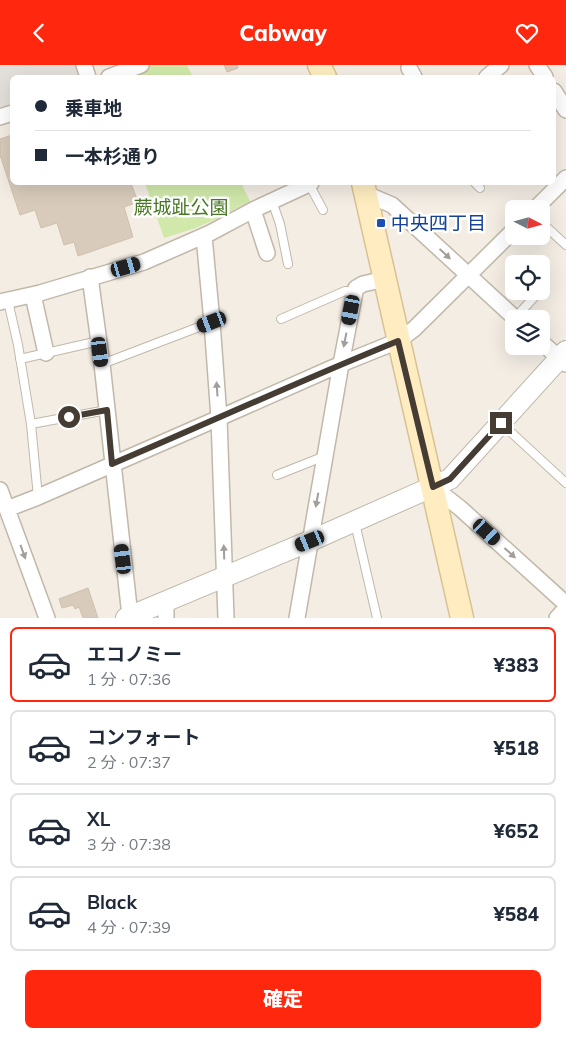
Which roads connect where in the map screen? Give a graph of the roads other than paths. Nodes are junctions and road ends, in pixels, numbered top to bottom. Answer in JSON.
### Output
{"nodes":[{"id":1,"x":141,"y":65,"type":"edge"},
{"id":2,"x":501,"y":65,"type":"edge"},
{"id":3,"x":114,"y":75,"type":"edge"},
{"id":4,"x":489,"y":75,"type":"edge"},
{"id":5,"x":556,"y":94,"type":"edge"},
{"id":6,"x":566,"y":110,"type":"edge"},
{"id":7,"x":566,"y":178,"type":"edge"},
{"id":8,"x":306,"y":185,"type":"edge"},
{"id":9,"x":311,"y":185,"type":"edge"},
{"id":10,"x":364,"y":188,"type":"edge"},
{"id":11,"x":544,"y":200,"type":"edge"},
{"id":12,"x":272,"y":201,"type":"junction"},
{"id":13,"x":253,"y":210,"type":"junction"},
{"id":14,"x":323,"y":210,"type":"dead end"},
{"id":15,"x":550,"y":230,"type":"edge"},
{"id":16,"x":204,"y":236,"type":"junction"},
{"id":17,"x":505,"y":239,"type":"edge"},
{"id":18,"x":566,"y":245,"type":"edge"},
{"id":19,"x":267,"y":253,"type":"dead end"},
{"id":20,"x":288,"y":264,"type":"dead end"},
{"id":21,"x":468,"y":275,"type":"junction"},
{"id":22,"x":90,"y":277,"type":"junction"},
{"id":23,"x":385,"y":279,"type":"junction"},
{"id":24,"x":354,"y":292,"type":"junction"},
{"id":25,"x":36,"y":294,"type":"junction"},
{"id":26,"x":532,"y":300,"type":"edge"},
{"id":27,"x":4,"y":301,"type":"edge"},
{"id":28,"x":506,"y":310,"type":"edge"},
{"id":29,"x":522,"y":310,"type":"edge"},
{"id":30,"x":281,"y":319,"type":"dead end"},
{"id":31,"x":212,"y":322,"type":"junction"},
{"id":32,"x":99,"y":341,"type":"junction"},
{"id":33,"x":398,"y":341,"type":"junction"},
{"id":34,"x":550,"y":348,"type":"edge"},
{"id":35,"x":46,"y":353,"type":"junction"},
{"id":36,"x":564,"y":358,"type":"edge"},
{"id":37,"x":20,"y":359,"type":"junction"},
{"id":38,"x":102,"y":364,"type":"junction"},
{"id":39,"x":341,"y":364,"type":"junction"},
{"id":40,"x":107,"y":410,"type":"junction"},
{"id":41,"x":219,"y":418,"type":"junction"},
{"id":42,"x":501,"y":423,"type":"junction"},
{"id":43,"x":31,"y":424,"type":"junction"},
{"id":44,"x":325,"y":456,"type":"junction"},
{"id":45,"x":112,"y":464,"type":"junction"},
{"id":46,"x":278,"y":475,"type":"dead end"},
{"id":47,"x":566,"y":483,"type":"edge"},
{"id":48,"x":433,"y":487,"type":"junction"},
{"id":49,"x":0,"y":490,"type":"edge"},
{"id":50,"x":38,"y":497,"type":"junction"},
{"id":51,"x":6,"y":518,"type":"edge"},
{"id":52,"x":355,"y":521,"type":"junction"},
{"id":53,"x":310,"y":541,"type":"junction"},
{"id":54,"x":225,"y":576,"type":"junction"},
{"id":55,"x":566,"y":604,"type":"edge"},
{"id":56,"x":566,"y":608,"type":"edge"},
{"id":57,"x":166,"y":609,"type":"edge"},
{"id":58,"x":128,"y":617,"type":"edge"},
{"id":59,"x":47,"y":618,"type":"edge"},
{"id":60,"x":226,"y":618,"type":"edge"},
{"id":61,"x":297,"y":618,"type":"edge"},
{"id":62,"x":377,"y":618,"type":"edge"},
{"id":63,"x":462,"y":618,"type":"edge"},
{"id":64,"x":557,"y":618,"type":"edge"}],
"edges":[{"from":1,"to":3,"type":"street"},
{"from":2,"to":4,"type":"street"},
{"from":5,"to":6,"type":"street"},
{"from":7,"to":11,"type":"street"},
{"from":8,"to":12,"type":"street"},
{"from":9,"to":14,"type":"lane"},
{"from":10,"to":21,"type":"street","one_way":true},
{"from":10,"to":23,"type":"main road"},
{"from":12,"to":13,"type":"street"},
{"from":12,"to":20,"type":"lane"},
{"from":13,"to":16,"type":"street"},
{"from":13,"to":19,"type":"street"},
{"from":15,"to":18,"type":"lane"},
{"from":16,"to":22,"type":"street"},
{"from":16,"to":31,"type":"street"},
{"from":17,"to":21,"type":"street"},
{"from":21,"to":28,"type":"street"},
{"from":21,"to":33,"type":"street"},
{"from":22,"to":25,"type":"street"},
{"from":22,"to":32,"type":"street"},
{"from":23,"to":24,"type":"street"},
{"from":23,"to":33,"type":"main road"},
{"from":24,"to":30,"type":"lane"},
{"from":24,"to":39,"type":"street","one_way":true},
{"from":25,"to":27,"type":"street"},
{"from":25,"to":35,"type":"street"},
{"from":26,"to":29,"type":"lane"},
{"from":27,"to":37,"type":"lane"},
{"from":31,"to":38,"type":"lane"},
{"from":41,"to":31,"type":"street","one_way":true},
{"from":32,"to":35,"type":"lane"},
{"from":32,"to":38,"type":"street"},
{"from":33,"to":39,"type":"street"},
{"from":33,"to":48,"type":"main road"},
{"from":34,"to":36,"type":"street"},
{"from":35,"to":37,"type":"lane"},
{"from":36,"to":42,"type":"street"},
{"from":37,"to":43,"type":"lane"},
{"from":38,"to":40,"type":"street"},
{"from":39,"to":41,"type":"street"},
{"from":39,"to":44,"type":"street"},
{"from":40,"to":43,"type":"lane"},
{"from":40,"to":45,"type":"street"},
{"from":41,"to":45,"type":"street"},
{"from":54,"to":41,"type":"street","one_way":true},
{"from":42,"to":47,"type":"lane"},
{"from":42,"to":48,"type":"street"},
{"from":43,"to":50,"type":"lane"},
{"from":44,"to":46,"type":"lane"},
{"from":44,"to":53,"type":"street","one_way":true},
{"from":45,"to":50,"type":"street"},
{"from":45,"to":58,"type":"street"},
{"from":48,"to":52,"type":"street"},
{"from":48,"to":55,"type":"street","one_way":true},
{"from":48,"to":63,"type":"main road"},
{"from":49,"to":51,"type":"street"},
{"from":50,"to":51,"type":"street"},
{"from":51,"to":59,"type":"street","one_way":true},
{"from":52,"to":53,"type":"street"},
{"from":52,"to":62,"type":"lane"},
{"from":53,"to":54,"type":"street"},
{"from":53,"to":61,"type":"street"},
{"from":54,"to":57,"type":"street"},
{"from":54,"to":60,"type":"street"},
{"from":56,"to":64,"type":"street"},
{"from":57,"to":58,"type":"street"}]}
